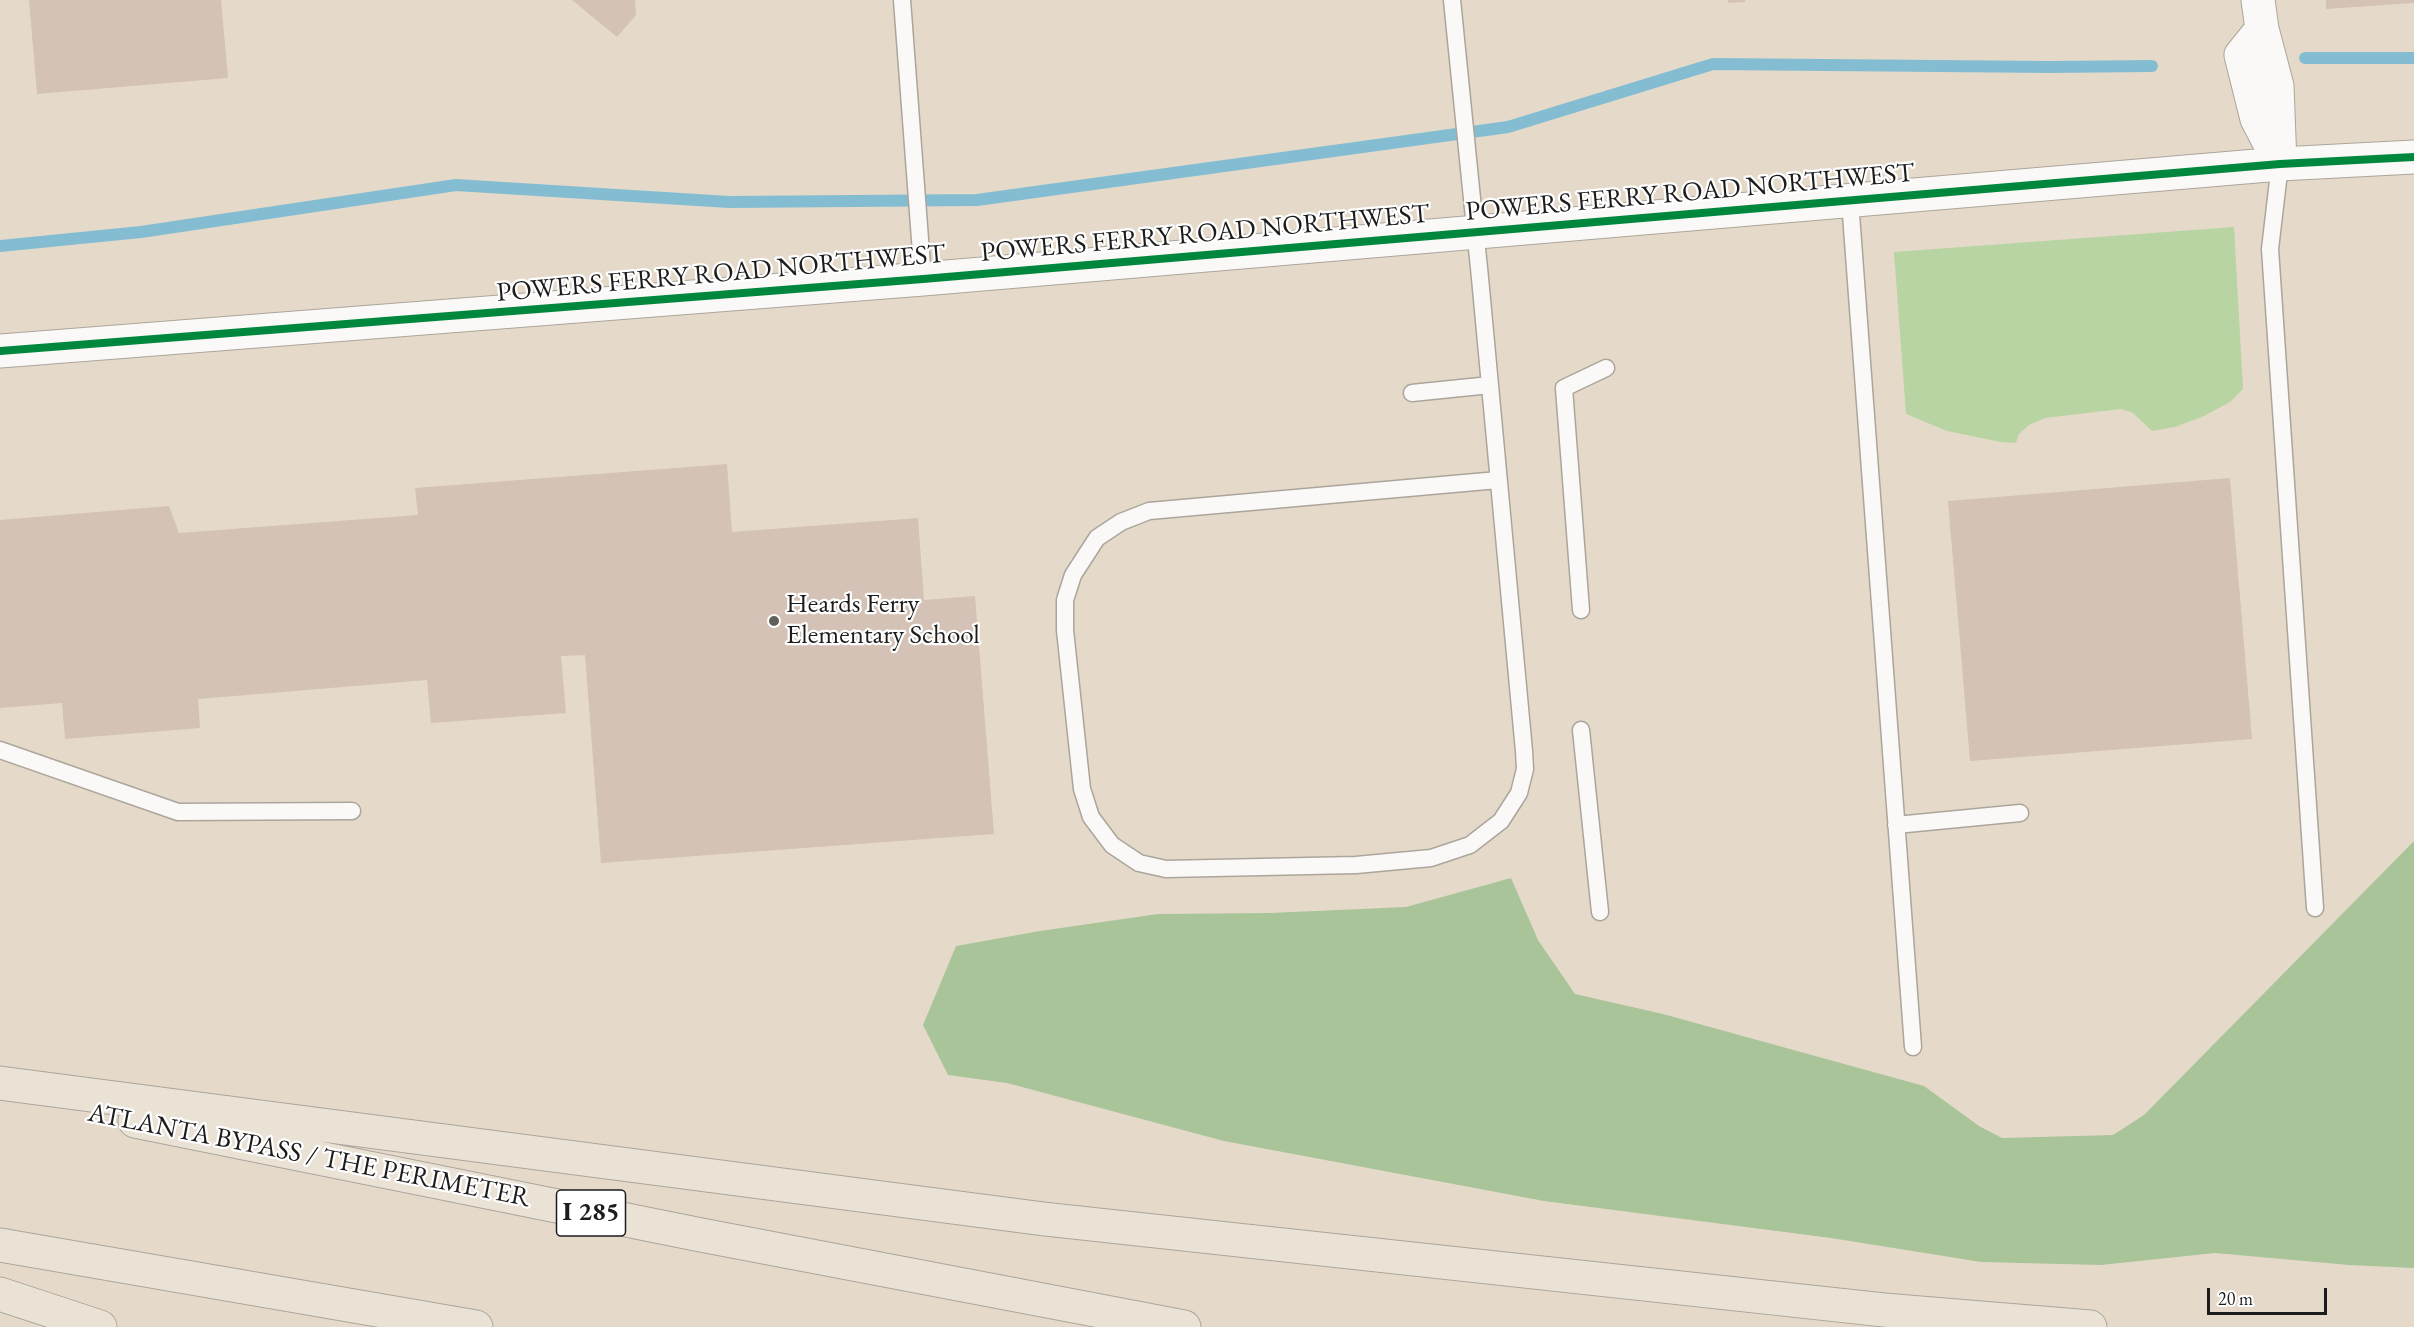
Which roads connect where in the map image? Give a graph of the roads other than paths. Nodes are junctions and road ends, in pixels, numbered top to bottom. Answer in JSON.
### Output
{"nodes":[{"id":1,"x":902,"y":0,"type":"edge"},
{"id":2,"x":1452,"y":0,"type":"edge"},
{"id":3,"x":2260,"y":14,"type":"edge"},
{"id":4,"x":2414,"y":157,"type":"edge"},
{"id":5,"x":2280,"y":164,"type":"junction"},
{"id":6,"x":1850,"y":201,"type":"junction"},
{"id":7,"x":1475,"y":233,"type":"junction"},
{"id":8,"x":923,"y":279,"type":"junction"},
{"id":9,"x":0,"y":351,"type":"edge"},
{"id":10,"x":1606,"y":368,"type":"dead end"},
{"id":11,"x":1490,"y":385,"type":"junction"},
{"id":12,"x":1412,"y":393,"type":"dead end"},
{"id":13,"x":1498,"y":480,"type":"junction"},
{"id":14,"x":1581,"y":610,"type":"dead end"},
{"id":15,"x":1581,"y":730,"type":"dead end"},
{"id":16,"x":0,"y":750,"type":"edge"},
{"id":17,"x":352,"y":811,"type":"dead end"},
{"id":18,"x":2020,"y":813,"type":"dead end"},
{"id":19,"x":1896,"y":825,"type":"junction"},
{"id":20,"x":2315,"y":908,"type":"dead end"},
{"id":21,"x":1600,"y":912,"type":"dead end"},
{"id":22,"x":1913,"y":1047,"type":"dead end"},
{"id":23,"x":0,"y":1083,"type":"edge"},
{"id":24,"x":0,"y":1094,"type":"edge"},
{"id":25,"x":0,"y":1245,"type":"edge"},
{"id":26,"x":0,"y":1294,"type":"edge"},
{"id":27,"x":100,"y":1327,"type":"edge"},
{"id":28,"x":476,"y":1327,"type":"edge"},
{"id":29,"x":1184,"y":1327,"type":"edge"},
{"id":30,"x":2090,"y":1327,"type":"edge"}],
"edges":[{"from":1,"to":8,"type":"lane"},
{"from":2,"to":7,"type":"lane"},
{"from":3,"to":5,"type":"street"},
{"from":4,"to":5,"type":"street","name":"POWERS FERRY ROAD NORTHWEST"},
{"from":5,"to":6,"type":"street","name":"POWERS FERRY ROAD NORTHWEST"},
{"from":5,"to":20,"type":"lane"},
{"from":6,"to":7,"type":"street","name":"POWERS FERRY ROAD NORTHWEST"},
{"from":6,"to":19,"type":"lane"},
{"from":7,"to":8,"type":"street","name":"POWERS FERRY ROAD NORTHWEST"},
{"from":7,"to":11,"type":"lane"},
{"from":8,"to":9,"type":"street","name":"POWERS FERRY ROAD NORTHWEST"},
{"from":10,"to":14,"type":"lane"},
{"from":11,"to":12,"type":"lane"},
{"from":11,"to":13,"type":"lane"},
{"from":13,"to":13,"type":"lane"},
{"from":15,"to":21,"type":"lane"},
{"from":16,"to":17,"type":"lane"},
{"from":18,"to":19,"type":"lane"},
{"from":19,"to":22,"type":"lane"},
{"from":23,"to":30,"type":"highway"},
{"from":24,"to":29,"type":"highway","name":"ATLANTA BYPASS / THE PERIMETER","number":"I 285"},
{"from":25,"to":28,"type":"highway"},
{"from":26,"to":27,"type":"highway"}]}
